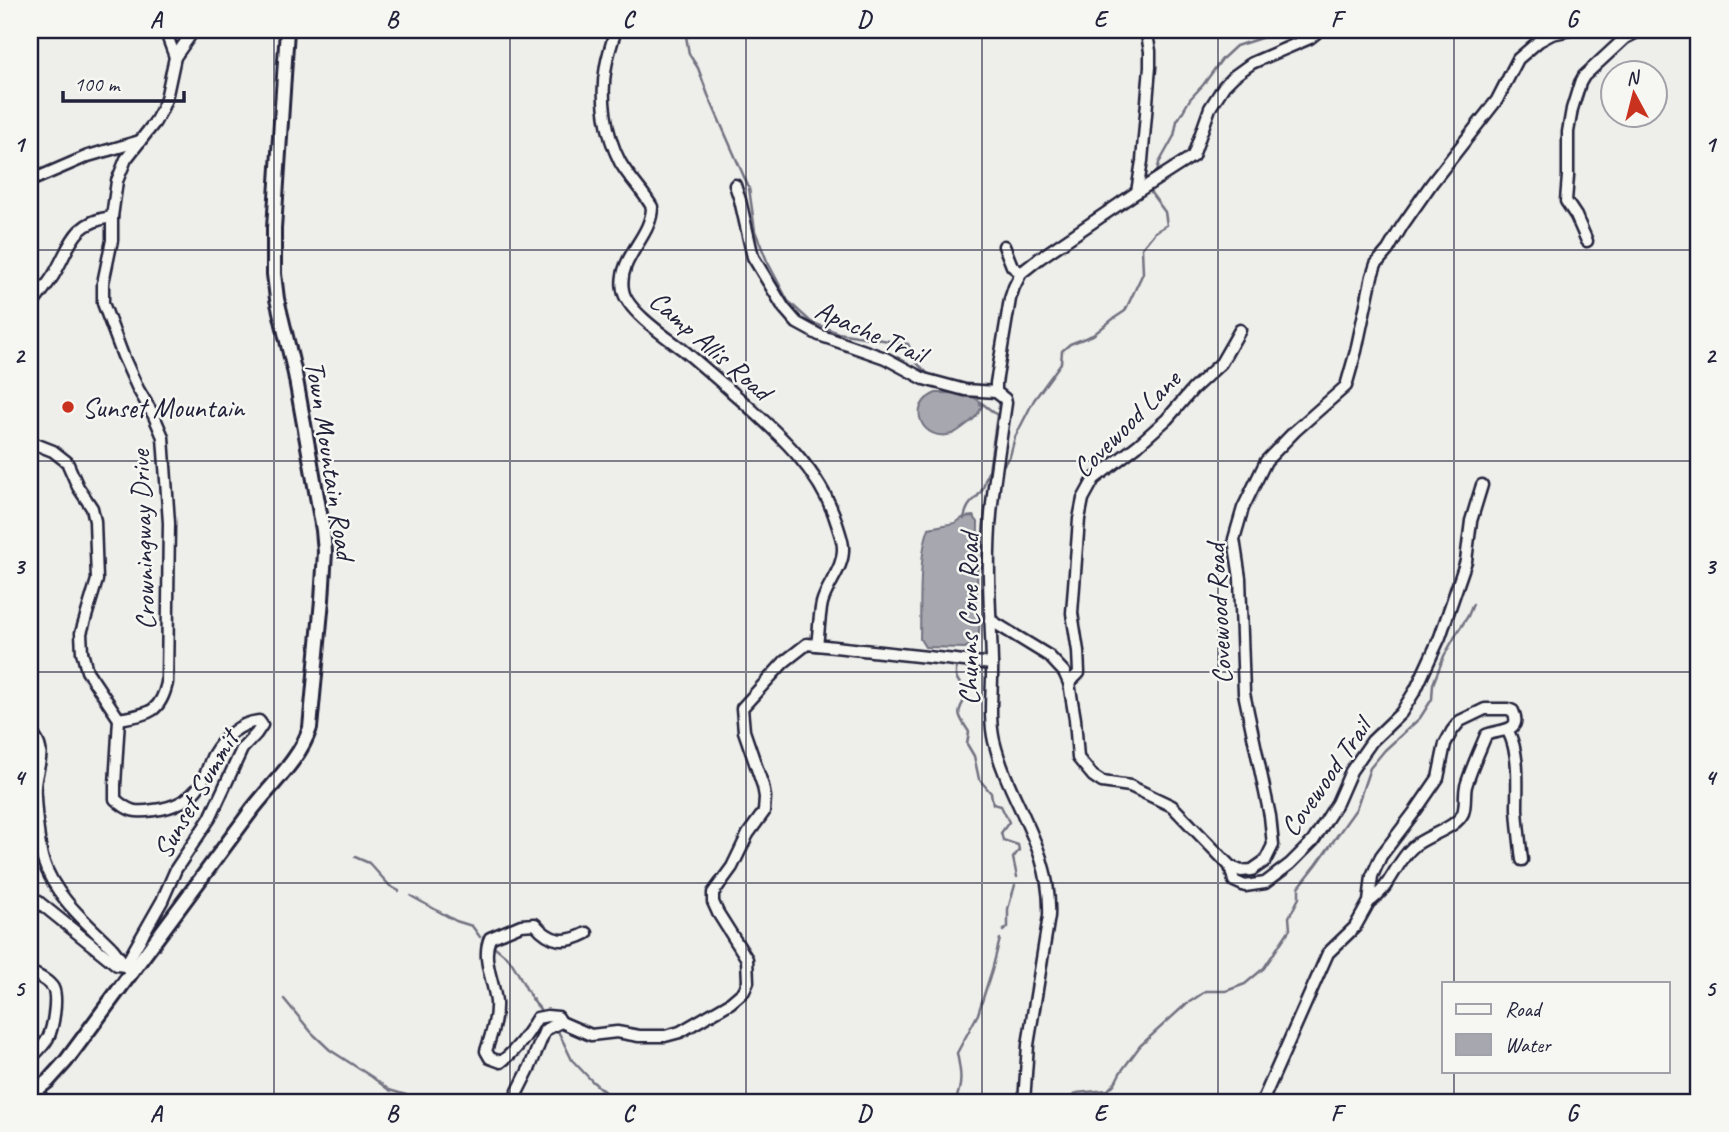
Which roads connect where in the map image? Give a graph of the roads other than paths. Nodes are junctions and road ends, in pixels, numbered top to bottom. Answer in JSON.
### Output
{"nodes":[{"id":1,"x":165,"y":30,"type":"edge"},
{"id":2,"x":194,"y":30,"type":"edge"},
{"id":3,"x":287,"y":30,"type":"edge"},
{"id":4,"x":616,"y":30,"type":"edge"},
{"id":5,"x":1146,"y":30,"type":"edge"},
{"id":6,"x":1320,"y":30,"type":"edge"},
{"id":7,"x":1570,"y":30,"type":"edge"},
{"id":8,"x":1641,"y":30,"type":"edge"},
{"id":9,"x":175,"y":57,"type":"junction"},
{"id":10,"x":140,"y":141,"type":"junction"},
{"id":11,"x":30,"y":181,"type":"edge"},
{"id":12,"x":735,"y":185,"type":"dead end"},
{"id":13,"x":1137,"y":192,"type":"junction"},
{"id":14,"x":112,"y":217,"type":"junction"},
{"id":15,"x":1587,"y":241,"type":"dead end"},
{"id":16,"x":1003,"y":246,"type":"dead end"},
{"id":17,"x":1021,"y":273,"type":"junction"},
{"id":18,"x":30,"y":308,"type":"edge"},
{"id":19,"x":1240,"y":330,"type":"dead end"},
{"id":20,"x":996,"y":392,"type":"junction"},
{"id":21,"x":30,"y":442,"type":"edge"},
{"id":22,"x":1482,"y":485,"type":"dead end"},
{"id":23,"x":990,"y":620,"type":"junction"},
{"id":24,"x":817,"y":645,"type":"junction"},
{"id":25,"x":992,"y":664,"type":"junction"},
{"id":26,"x":1069,"y":683,"type":"junction"},
{"id":27,"x":119,"y":719,"type":"junction"},
{"id":28,"x":30,"y":731,"type":"edge"},
{"id":29,"x":1508,"y":731,"type":"junction"},
{"id":30,"x":1522,"y":860,"type":"dead end"},
{"id":31,"x":1230,"y":866,"type":"junction"},
{"id":32,"x":30,"y":895,"type":"edge"},
{"id":33,"x":1369,"y":902,"type":"junction"},
{"id":34,"x":587,"y":933,"type":"dead end"},
{"id":35,"x":128,"y":969,"type":"junction"},
{"id":36,"x":30,"y":972,"type":"edge"},
{"id":37,"x":561,"y":1022,"type":"junction"},
{"id":38,"x":30,"y":1059,"type":"edge"},
{"id":39,"x":30,"y":1096,"type":"edge"},
{"id":40,"x":511,"y":1102,"type":"edge"},
{"id":41,"x":1024,"y":1102,"type":"edge"},
{"id":42,"x":1262,"y":1102,"type":"edge"}],
"edges":[{"from":1,"to":9,"type":"street"},
{"from":2,"to":9,"type":"street"},
{"from":3,"to":35,"type":"main road","name":"Town Mountain Road"},
{"from":4,"to":24,"type":"street","name":"Camp Allis Road"},
{"from":5,"to":13,"type":"street"},
{"from":6,"to":13,"type":"street"},
{"from":7,"to":31,"type":"street","name":"Covewood Road"},
{"from":8,"to":15,"type":"street"},
{"from":9,"to":10,"type":"street"},
{"from":10,"to":11,"type":"street"},
{"from":10,"to":14,"type":"street"},
{"from":12,"to":20,"type":"street","name":"Apache Trail"},
{"from":13,"to":17,"type":"street"},
{"from":14,"to":18,"type":"street"},
{"from":14,"to":27,"type":"street","name":"Crowningway Drive"},
{"from":16,"to":17,"type":"street"},
{"from":17,"to":20,"type":"street","name":"Chunns Cove Road"},
{"from":19,"to":26,"type":"street","name":"Covewood Lane"},
{"from":20,"to":23,"type":"street","name":"Chunns Cove Road"},
{"from":21,"to":27,"type":"street"},
{"from":22,"to":31,"type":"street","name":"Covewood Trail"},
{"from":23,"to":25,"type":"street","name":"Chunns Cove Road"},
{"from":23,"to":26,"type":"street"},
{"from":24,"to":25,"type":"street"},
{"from":24,"to":37,"type":"street"},
{"from":25,"to":41,"type":"street","name":"Chunns Cove Road"},
{"from":26,"to":31,"type":"street"},
{"from":27,"to":35,"type":"street","name":"Sunset Summit"},
{"from":28,"to":35,"type":"street"},
{"from":29,"to":30,"type":"street"},
{"from":29,"to":33,"type":"street"},
{"from":29,"to":33,"type":"street"},
{"from":32,"to":35,"type":"street"},
{"from":33,"to":42,"type":"street"},
{"from":34,"to":37,"type":"street"},
{"from":35,"to":39,"type":"main road","name":"Town Mountain Road"},
{"from":36,"to":38,"type":"street"},
{"from":37,"to":40,"type":"street"}]}
